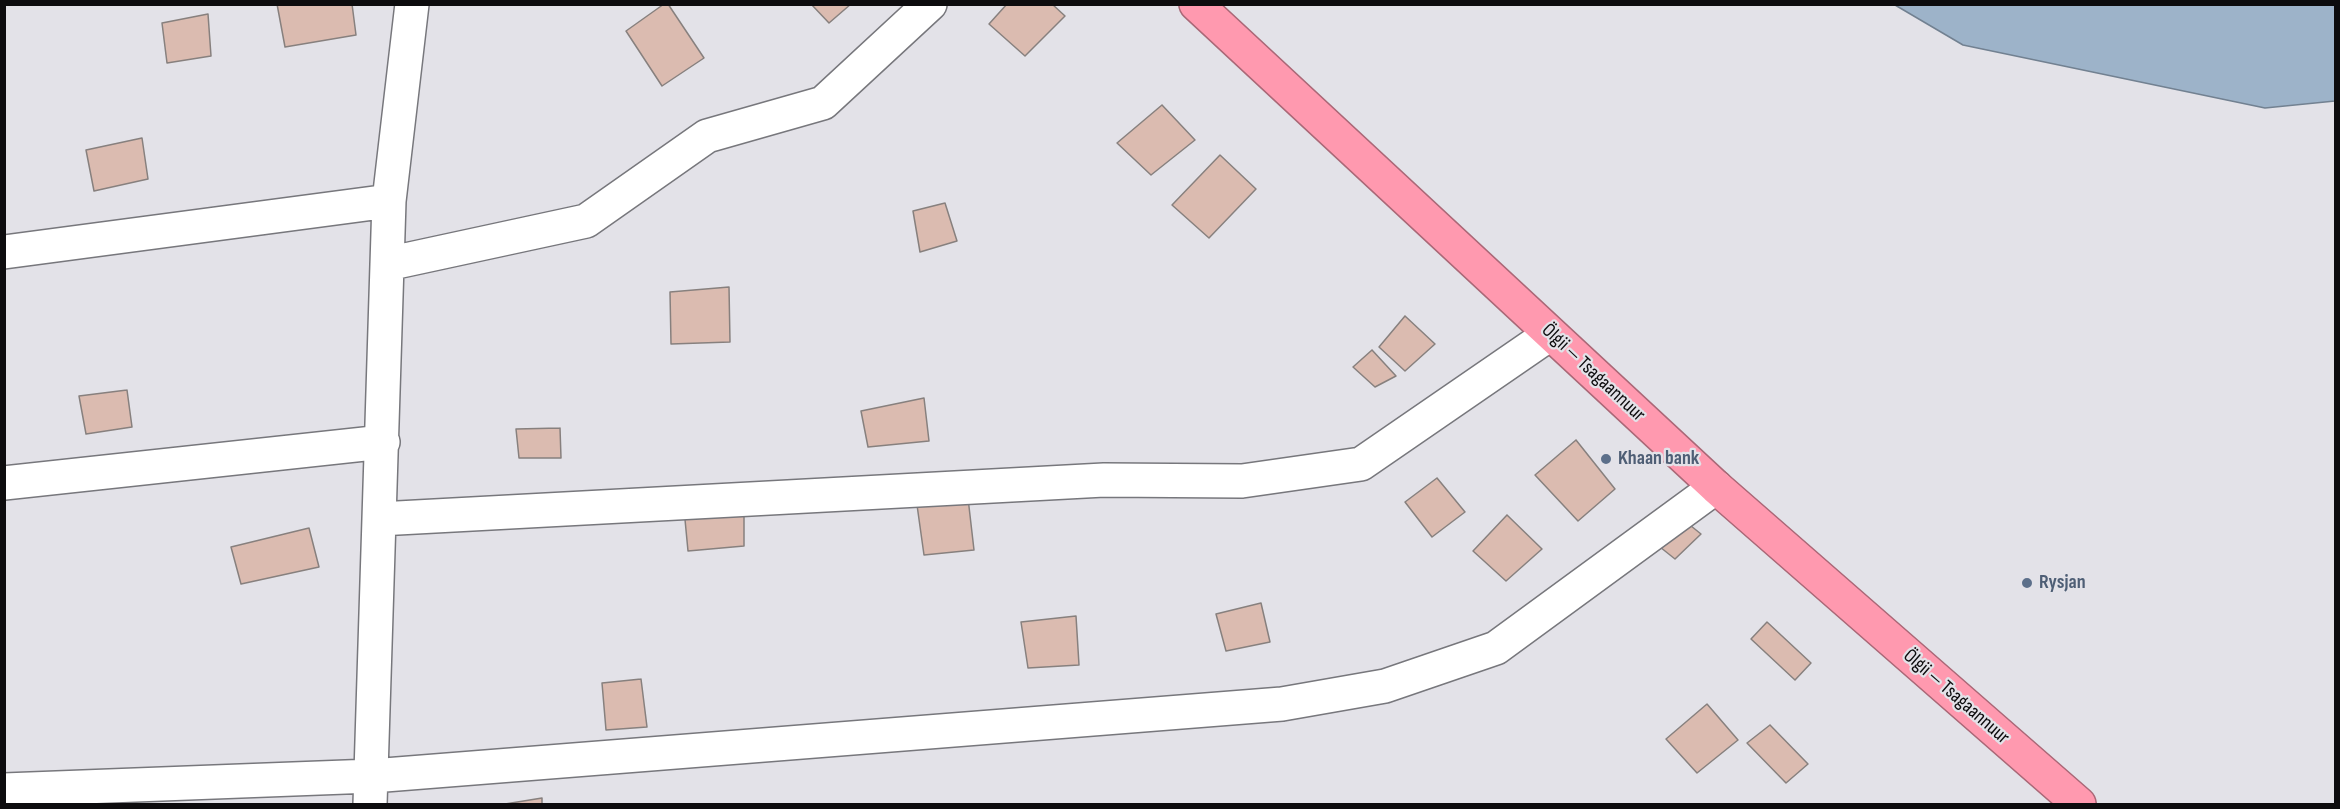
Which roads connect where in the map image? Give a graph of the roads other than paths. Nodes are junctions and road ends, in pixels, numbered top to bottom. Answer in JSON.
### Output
{"nodes":[{"id":1,"x":412,"y":4,"type":"edge"},
{"id":2,"x":930,"y":4,"type":"edge"},
{"id":3,"x":1196,"y":4,"type":"edge"},
{"id":4,"x":388,"y":201,"type":"junction"},
{"id":5,"x":4,"y":252,"type":"edge"},
{"id":6,"x":387,"y":264,"type":"junction"},
{"id":7,"x":1550,"y":334,"type":"junction"},
{"id":8,"x":383,"y":442,"type":"junction"},
{"id":9,"x":4,"y":483,"type":"edge"},
{"id":10,"x":1716,"y":487,"type":"junction"},
{"id":11,"x":379,"y":519,"type":"junction"},
{"id":12,"x":4,"y":790,"type":"edge"},
{"id":13,"x":371,"y":790,"type":"edge"},
{"id":14,"x":2079,"y":804,"type":"edge"}],
"edges":[{"from":1,"to":4,"type":"street"},
{"from":2,"to":6,"type":"street"},
{"from":3,"to":7,"type":"highway","name":"Ölgii — Tsagaannuur"},
{"from":4,"to":5,"type":"street"},
{"from":4,"to":6,"type":"street"},
{"from":6,"to":8,"type":"street"},
{"from":7,"to":10,"type":"highway","name":"Ölgii — Tsagaannuur"},
{"from":7,"to":11,"type":"street"},
{"from":8,"to":9,"type":"street"},
{"from":8,"to":11,"type":"street"},
{"from":10,"to":13,"type":"street"},
{"from":10,"to":14,"type":"highway","name":"Ölgii — Tsagaannuur"},
{"from":11,"to":13,"type":"street"},
{"from":12,"to":13,"type":"street"}]}
